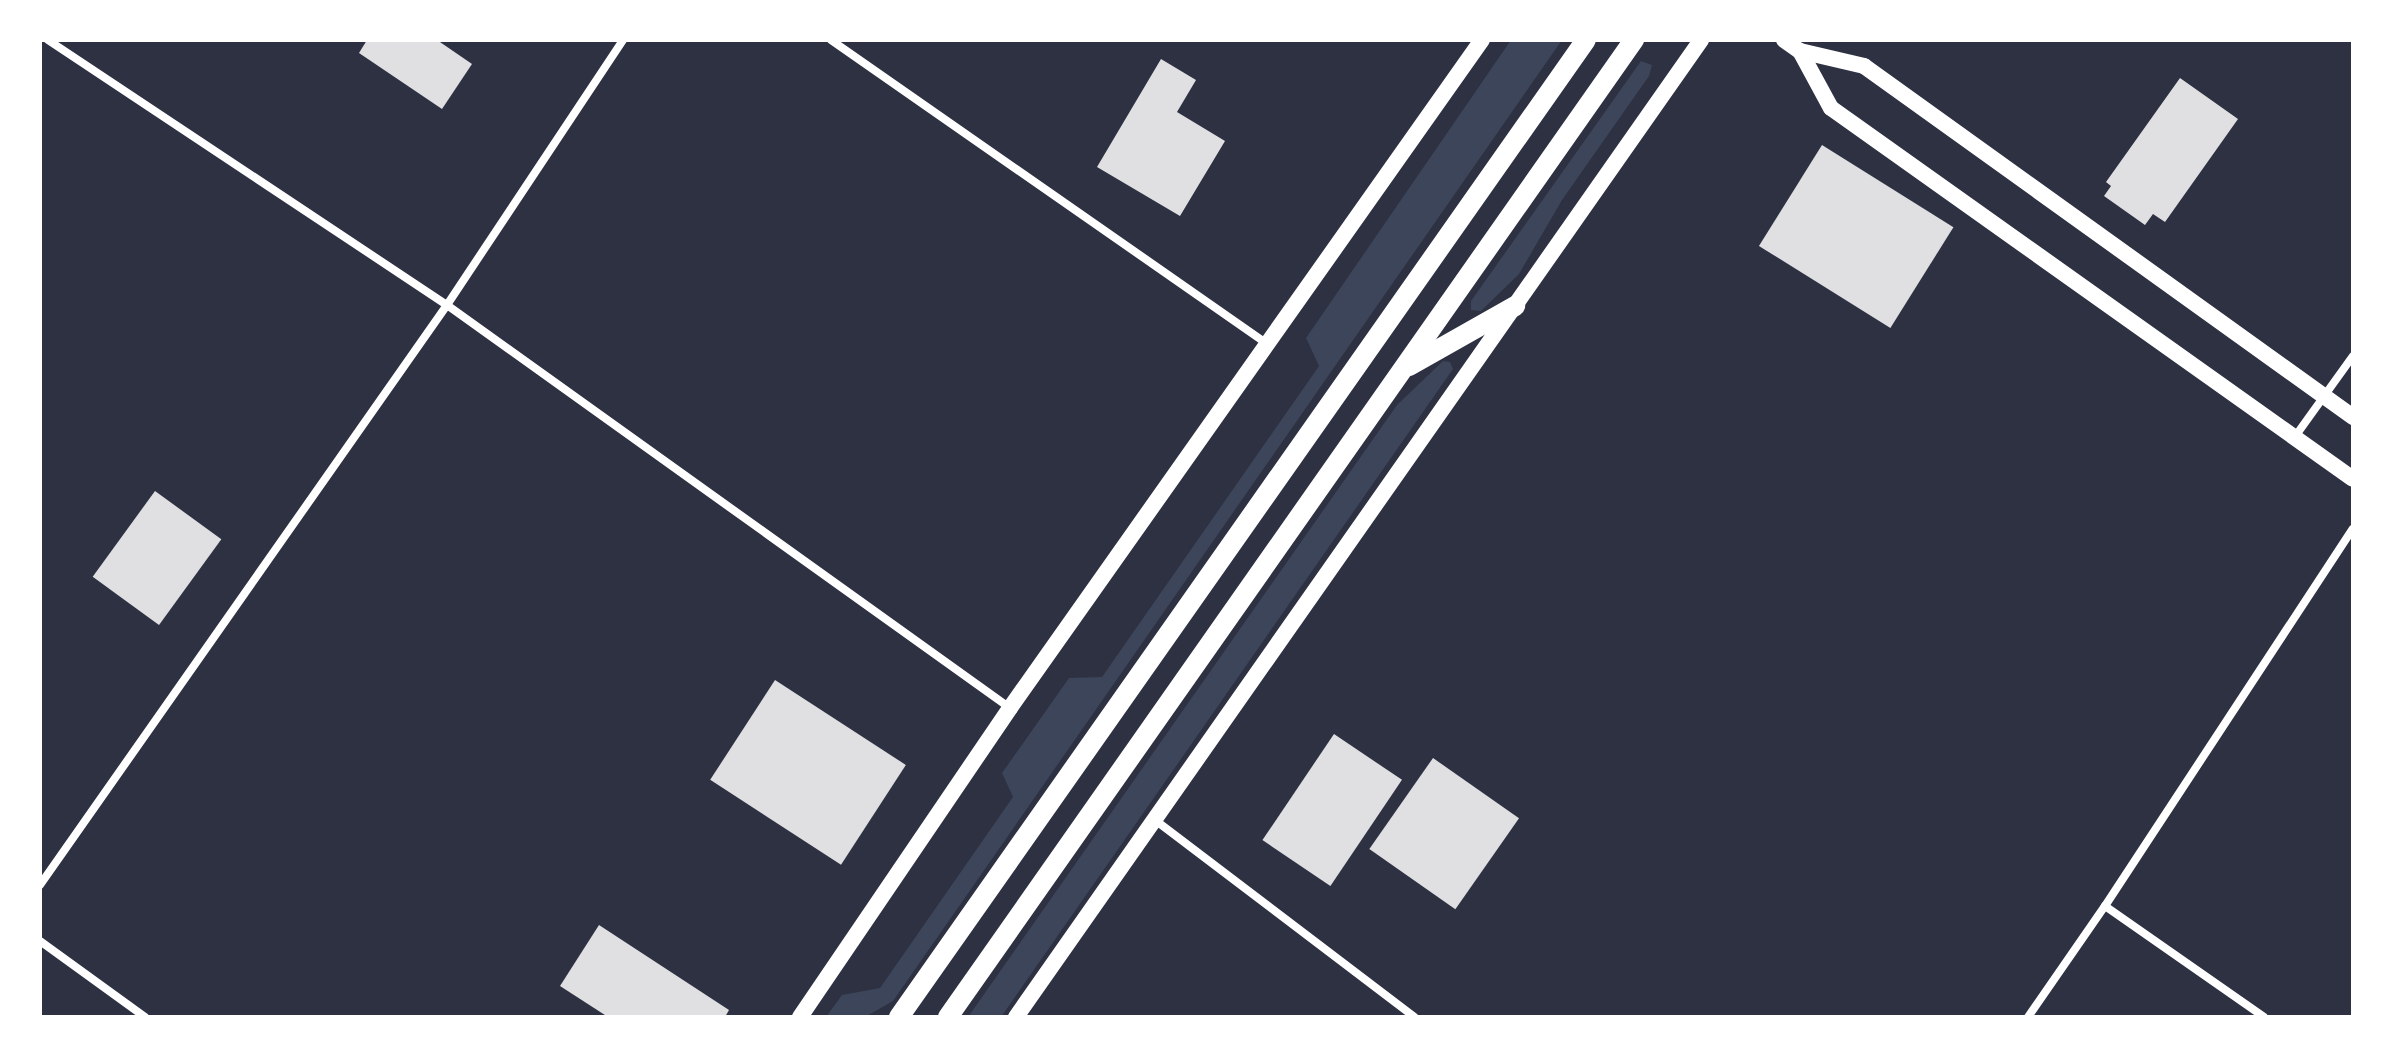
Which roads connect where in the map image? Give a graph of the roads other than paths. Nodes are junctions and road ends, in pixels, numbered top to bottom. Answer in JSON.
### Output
{"nodes":[{"id":1,"x":48,"y":40,"type":"edge"},
{"id":2,"x":623,"y":40,"type":"edge"},
{"id":3,"x":831,"y":40,"type":"edge"},
{"id":4,"x":1482,"y":40,"type":"edge"},
{"id":5,"x":1586,"y":40,"type":"edge"},
{"id":6,"x":1634,"y":40,"type":"edge"},
{"id":7,"x":1701,"y":40,"type":"edge"},
{"id":8,"x":1784,"y":40,"type":"edge"},
{"id":9,"x":1815,"y":40,"type":"edge"},
{"id":10,"x":1800,"y":51,"type":"junction"},
{"id":11,"x":447,"y":305,"type":"junction"},
{"id":12,"x":1515,"y":306,"type":"junction"},
{"id":13,"x":1266,"y":343,"type":"junction"},
{"id":14,"x":2353,"y":356,"type":"edge"},
{"id":15,"x":1402,"y":370,"type":"junction"},
{"id":16,"x":2323,"y":397,"type":"junction"},
{"id":17,"x":2353,"y":417,"type":"edge"},
{"id":18,"x":2294,"y":438,"type":"junction"},
{"id":19,"x":2353,"y":479,"type":"edge"},
{"id":20,"x":2353,"y":529,"type":"edge"},
{"id":21,"x":1010,"y":708,"type":"junction"},
{"id":22,"x":1155,"y":820,"type":"junction"},
{"id":23,"x":40,"y":885,"type":"edge"},
{"id":24,"x":2105,"y":906,"type":"junction"},
{"id":25,"x":40,"y":941,"type":"edge"},
{"id":26,"x":899,"y":1015,"type":"edge"},
{"id":27,"x":145,"y":1017,"type":"edge"},
{"id":28,"x":800,"y":1017,"type":"edge"},
{"id":29,"x":948,"y":1017,"type":"edge"},
{"id":30,"x":1016,"y":1017,"type":"edge"},
{"id":31,"x":1415,"y":1017,"type":"edge"},
{"id":32,"x":2028,"y":1017,"type":"edge"},
{"id":33,"x":2264,"y":1017,"type":"edge"}],
"edges":[{"from":1,"to":11,"type":"street"},
{"from":2,"to":11,"type":"street"},
{"from":3,"to":13,"type":"street"},
{"from":4,"to":13,"type":"main road"},
{"from":5,"to":26,"type":"main road"},
{"from":6,"to":15,"type":"main road"},
{"from":7,"to":12,"type":"main road"},
{"from":8,"to":10,"type":"main road"},
{"from":9,"to":10,"type":"main road"},
{"from":10,"to":16,"type":"main road"},
{"from":10,"to":18,"type":"main road"},
{"from":11,"to":21,"type":"street"},
{"from":11,"to":23,"type":"street"},
{"from":12,"to":15,"type":"main road"},
{"from":12,"to":22,"type":"main road"},
{"from":13,"to":21,"type":"main road"},
{"from":14,"to":16,"type":"street"},
{"from":15,"to":29,"type":"main road"},
{"from":16,"to":17,"type":"main road"},
{"from":16,"to":18,"type":"street"},
{"from":18,"to":19,"type":"main road"},
{"from":20,"to":24,"type":"street"},
{"from":21,"to":28,"type":"main road"},
{"from":22,"to":30,"type":"main road"},
{"from":22,"to":31,"type":"street"},
{"from":24,"to":32,"type":"street"},
{"from":24,"to":33,"type":"street"},
{"from":25,"to":27,"type":"street"}]}
